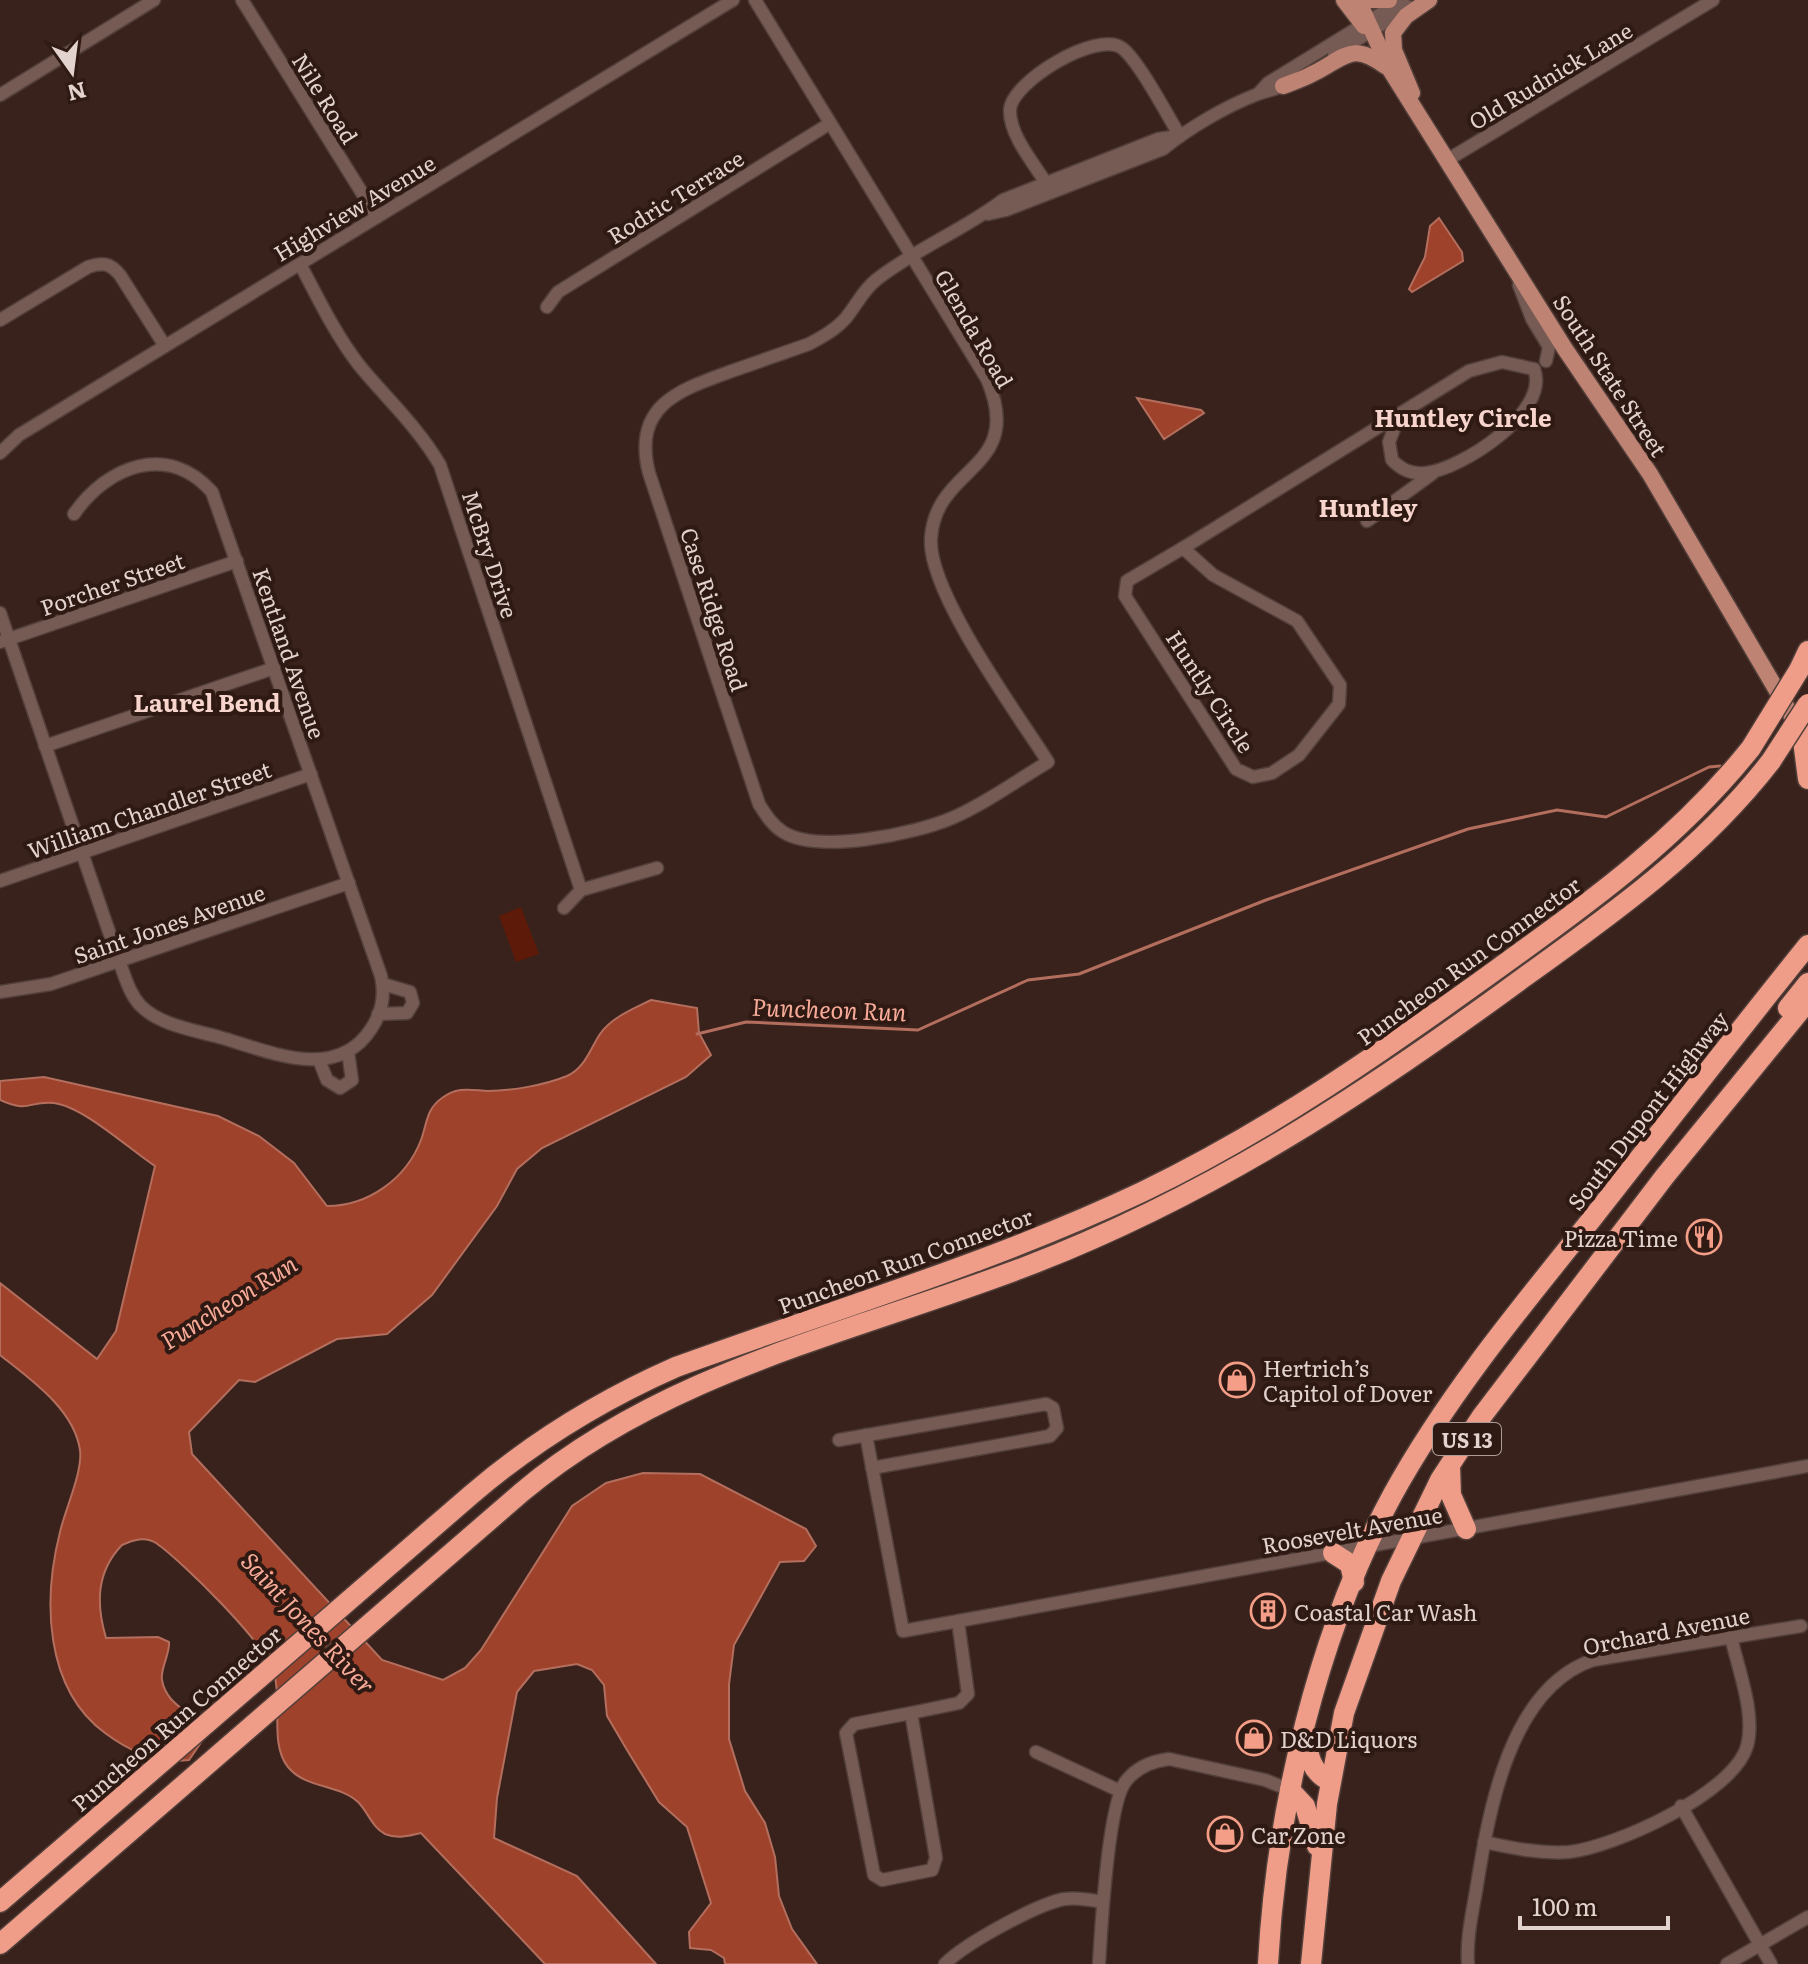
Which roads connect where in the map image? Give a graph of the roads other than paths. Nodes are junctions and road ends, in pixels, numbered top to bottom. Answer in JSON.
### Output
{"nodes":[{"id":1,"x":154,"y":0,"type":"edge"},
{"id":2,"x":242,"y":0,"type":"edge"},
{"id":3,"x":733,"y":0,"type":"edge"},
{"id":4,"x":755,"y":0,"type":"edge"},
{"id":5,"x":1344,"y":0,"type":"edge"},
{"id":6,"x":1358,"y":0,"type":"edge"},
{"id":7,"x":1369,"y":0,"type":"edge"},
{"id":8,"x":1389,"y":0,"type":"edge"},
{"id":9,"x":1403,"y":0,"type":"edge"},
{"id":10,"x":1421,"y":0,"type":"edge"},
{"id":11,"x":1429,"y":0,"type":"edge"},
{"id":12,"x":1713,"y":0,"type":"edge"},
{"id":13,"x":1366,"y":26,"type":"junction"},
{"id":14,"x":1389,"y":68,"type":"junction"},
{"id":15,"x":1283,"y":86,"type":"junction"},
{"id":16,"x":1259,"y":93,"type":"junction"},
{"id":17,"x":0,"y":95,"type":"edge"},
{"id":18,"x":1419,"y":114,"type":"junction"},
{"id":19,"x":829,"y":124,"type":"junction"},
{"id":20,"x":1180,"y":136,"type":"junction"},
{"id":21,"x":1449,"y":159,"type":"junction"},
{"id":22,"x":1049,"y":187,"type":"junction"},
{"id":23,"x":377,"y":217,"type":"junction"},
{"id":24,"x":1506,"y":252,"type":"junction"},
{"id":25,"x":911,"y":257,"type":"junction"},
{"id":26,"x":300,"y":264,"type":"junction"},
{"id":27,"x":547,"y":307,"type":"dead end"},
{"id":28,"x":0,"y":320,"type":"edge"},
{"id":29,"x":165,"y":346,"type":"junction"},
{"id":30,"x":1565,"y":349,"type":"junction"},
{"id":31,"x":1546,"y":361,"type":"junction"},
{"id":32,"x":1534,"y":369,"type":"junction"},
{"id":33,"x":1401,"y":414,"type":"junction"},
{"id":34,"x":1351,"y":443,"type":"junction"},
{"id":35,"x":1389,"y":452,"type":"junction"},
{"id":36,"x":0,"y":453,"type":"edge"},
{"id":37,"x":1437,"y":471,"type":"junction"},
{"id":38,"x":74,"y":514,"type":"dead end"},
{"id":39,"x":1367,"y":521,"type":"dead end"},
{"id":40,"x":1183,"y":548,"type":"junction"},
{"id":41,"x":237,"y":561,"type":"junction"},
{"id":42,"x":0,"y":613,"type":"edge"},
{"id":43,"x":4,"y":641,"type":"edge"},
{"id":44,"x":1804,"y":661,"type":"edge"},
{"id":45,"x":274,"y":668,"type":"junction"},
{"id":46,"x":1808,"y":704,"type":"edge"},
{"id":47,"x":1805,"y":740,"type":"edge"},
{"id":48,"x":45,"y":746,"type":"junction"},
{"id":49,"x":1048,"y":762,"type":"joint"},
{"id":50,"x":311,"y":774,"type":"junction"},
{"id":51,"x":1808,"y":779,"type":"edge"},
{"id":52,"x":82,"y":853,"type":"junction"},
{"id":53,"x":657,"y":868,"type":"dead end"},
{"id":54,"x":0,"y":881,"type":"edge"},
{"id":55,"x":349,"y":883,"type":"junction"},
{"id":56,"x":581,"y":890,"type":"junction"},
{"id":57,"x":564,"y":908,"type":"dead end"},
{"id":58,"x":1808,"y":945,"type":"edge"},
{"id":59,"x":119,"y":961,"type":"junction"},
{"id":60,"x":1808,"y":983,"type":"edge"},
{"id":61,"x":383,"y":984,"type":"junction"},
{"id":62,"x":0,"y":992,"type":"edge"},
{"id":63,"x":1808,"y":1001,"type":"edge"},
{"id":64,"x":378,"y":1014,"type":"junction"},
{"id":65,"x":1808,"y":1014,"type":"edge"},
{"id":66,"x":348,"y":1052,"type":"junction"},
{"id":67,"x":1763,"y":1059,"type":"junction"},
{"id":68,"x":319,"y":1060,"type":"junction"},
{"id":69,"x":1665,"y":1176,"type":"junction"},
{"id":70,"x":1556,"y":1263,"type":"junction"},
{"id":71,"x":1493,"y":1402,"type":"junction"},
{"id":72,"x":866,"y":1435,"type":"junction"},
{"id":73,"x":839,"y":1440,"type":"dead end"},
{"id":74,"x":1450,"y":1466,"type":"junction"},
{"id":75,"x":1808,"y":1466,"type":"edge"},
{"id":76,"x":872,"y":1468,"type":"junction"},
{"id":77,"x":1466,"y":1529,"type":"junction"},
{"id":78,"x":1411,"y":1539,"type":"junction"},
{"id":79,"x":1371,"y":1546,"type":"junction"},
{"id":80,"x":1333,"y":1553,"type":"junction"},
{"id":81,"x":1391,"y":1581,"type":"junction"},
{"id":82,"x":1354,"y":1582,"type":"junction"},
{"id":83,"x":958,"y":1621,"type":"junction"},
{"id":84,"x":1801,"y":1626,"type":"dead end"},
{"id":85,"x":1731,"y":1637,"type":"junction"},
{"id":86,"x":911,"y":1713,"type":"junction"},
{"id":87,"x":1305,"y":1728,"type":"junction"},
{"id":88,"x":1036,"y":1752,"type":"dead end"},
{"id":89,"x":1330,"y":1781,"type":"junction"},
{"id":90,"x":1290,"y":1790,"type":"junction"},
{"id":91,"x":1120,"y":1791,"type":"junction"},
{"id":92,"x":1681,"y":1806,"type":"junction"},
{"id":93,"x":1484,"y":1842,"type":"junction"},
{"id":94,"x":1320,"y":1869,"type":"junction"},
{"id":95,"x":0,"y":1902,"type":"edge"},
{"id":96,"x":1103,"y":1902,"type":"junction"},
{"id":97,"x":1808,"y":1917,"type":"edge"},
{"id":98,"x":0,"y":1944,"type":"edge"},
{"id":99,"x":1760,"y":1945,"type":"junction"},
{"id":100,"x":945,"y":1964,"type":"edge"},
{"id":101,"x":1099,"y":1964,"type":"edge"},
{"id":102,"x":1268,"y":1964,"type":"edge"},
{"id":103,"x":1311,"y":1964,"type":"edge"},
{"id":104,"x":1468,"y":1964,"type":"edge"},
{"id":105,"x":1727,"y":1964,"type":"edge"},
{"id":106,"x":1771,"y":1964,"type":"edge"}],
"edges":[{"from":1,"to":17,"type":"street"},
{"from":2,"to":23,"type":"street","name":"Nile Road"},
{"from":3,"to":23,"type":"street","name":"Highview Avenue"},
{"from":4,"to":19,"type":"street","name":"Glenda Road"},
{"from":5,"to":13,"type":"main road","name":"South State Street"},
{"from":6,"to":13,"type":"main road","name":"South State Street"},
{"from":7,"to":8,"type":"main road"},
{"from":9,"to":13,"type":"street"},
{"from":10,"to":13,"type":"street"},
{"from":11,"to":18,"type":"main road"},
{"from":12,"to":21,"type":"street","name":"Old Rudnick Lane"},
{"from":13,"to":14,"type":"main road","name":"South State Street"},
{"from":13,"to":15,"type":"street"},
{"from":13,"to":16,"type":"street"},
{"from":14,"to":15,"type":"main road"},
{"from":14,"to":18,"type":"main road","name":"South State Street"},
{"from":15,"to":16,"type":"street"},
{"from":16,"to":20,"type":"street","name":"Case Ridge Road"},
{"from":18,"to":21,"type":"main road","name":"South State Street"},
{"from":19,"to":25,"type":"street","name":"Glenda Road"},
{"from":19,"to":27,"type":"street","name":"Rodric Terrace"},
{"from":20,"to":22,"type":"street","name":"Case Ridge Road"},
{"from":20,"to":22,"type":"street"},
{"from":21,"to":24,"type":"main road","name":"South State Street"},
{"from":22,"to":25,"type":"street","name":"Case Ridge Road"},
{"from":23,"to":26,"type":"street","name":"Highview Avenue"},
{"from":24,"to":30,"type":"main road","name":"South State Street"},
{"from":24,"to":31,"type":"street"},
{"from":25,"to":49,"type":"street","name":"Glenda Road"},
{"from":25,"to":49,"type":"street","name":"Case Ridge Road"},
{"from":26,"to":29,"type":"street","name":"Highview Avenue"},
{"from":26,"to":56,"type":"street","name":"McBry Drive"},
{"from":28,"to":29,"type":"street"},
{"from":29,"to":36,"type":"street","name":"Highview Avenue"},
{"from":30,"to":31,"type":"street"},
{"from":30,"to":47,"type":"main road","name":"South State Street"},
{"from":31,"to":32,"type":"street"},
{"from":32,"to":33,"type":"street","name":"Huntly Circle"},
{"from":32,"to":37,"type":"street"},
{"from":33,"to":34,"type":"street","name":"Huntly Circle"},
{"from":33,"to":35,"type":"street"},
{"from":34,"to":35,"type":"street"},
{"from":34,"to":40,"type":"street","name":"Huntly Circle"},
{"from":35,"to":37,"type":"street"},
{"from":37,"to":39,"type":"street"},
{"from":38,"to":41,"type":"street","name":"Kentland Avenue"},
{"from":40,"to":40,"type":"street","name":"Huntly Circle"},
{"from":41,"to":43,"type":"street","name":"Porcher Street"},
{"from":41,"to":45,"type":"street","name":"Kentland Avenue"},
{"from":42,"to":43,"type":"street"},
{"from":43,"to":48,"type":"street"},
{"from":44,"to":95,"type":"highway","name":"Puncheon Run Connector","bridge":true},
{"from":45,"to":48,"type":"street"},
{"from":45,"to":50,"type":"street","name":"Kentland Avenue"},
{"from":46,"to":98,"type":"highway","name":"Puncheon Run Connector","bridge":true},
{"from":47,"to":51,"type":"highway"},
{"from":48,"to":52,"type":"street"},
{"from":50,"to":52,"type":"street","name":"William Chandler Street"},
{"from":50,"to":55,"type":"street","name":"Kentland Avenue"},
{"from":52,"to":54,"type":"street","name":"William Chandler Street"},
{"from":52,"to":59,"type":"street"},
{"from":53,"to":56,"type":"street"},
{"from":55,"to":59,"type":"street","name":"Saint Jones Avenue"},
{"from":55,"to":61,"type":"street","name":"Kentland Avenue"},
{"from":56,"to":57,"type":"street"},
{"from":58,"to":70,"type":"highway","name":"South Dupont Highway","number":"US 13"},
{"from":59,"to":62,"type":"street","name":"Saint Jones Avenue"},
{"from":59,"to":68,"type":"street"},
{"from":60,"to":69,"type":"highway"},
{"from":61,"to":64,"type":"street","name":"Kentland Avenue"},
{"from":61,"to":64,"type":"street"},
{"from":63,"to":67,"type":"highway","number":"US 13"},
{"from":64,"to":66,"type":"street","name":"Kentland Avenue"},
{"from":65,"to":67,"type":"highway"},
{"from":66,"to":68,"type":"street"},
{"from":66,"to":68,"type":"street"},
{"from":67,"to":69,"type":"highway","number":"US 13"},
{"from":69,"to":71,"type":"highway","number":"US 13"},
{"from":70,"to":71,"type":"highway"},
{"from":70,"to":79,"type":"highway","name":"South Dupont Highway","number":"US 13"},
{"from":71,"to":74,"type":"highway","number":"US 13"},
{"from":72,"to":73,"type":"street"},
{"from":72,"to":76,"type":"street"},
{"from":72,"to":76,"type":"street"},
{"from":74,"to":77,"type":"highway"},
{"from":74,"to":78,"type":"highway","number":"US 13"},
{"from":75,"to":77,"type":"street","name":"Roosevelt Avenue"},
{"from":76,"to":83,"type":"street","name":"Roosevelt Avenue"},
{"from":77,"to":78,"type":"street","name":"Roosevelt Avenue"},
{"from":78,"to":79,"type":"street","name":"Roosevelt Avenue"},
{"from":78,"to":81,"type":"highway","number":"US 13"},
{"from":79,"to":80,"type":"street","name":"Roosevelt Avenue"},
{"from":79,"to":81,"type":"highway"},
{"from":79,"to":82,"type":"highway","name":"South Dupont Highway","number":"US 13"},
{"from":80,"to":82,"type":"highway"},
{"from":80,"to":83,"type":"street","name":"Roosevelt Avenue"},
{"from":81,"to":89,"type":"highway","number":"US 13"},
{"from":82,"to":87,"type":"highway","name":"South Dupont Highway","number":"US 13"},
{"from":83,"to":86,"type":"street"},
{"from":84,"to":85,"type":"street","name":"Orchard Avenue"},
{"from":85,"to":92,"type":"street"},
{"from":85,"to":93,"type":"street","name":"Orchard Avenue"},
{"from":86,"to":86,"type":"street"},
{"from":87,"to":89,"type":"highway"},
{"from":87,"to":90,"type":"highway","name":"South Dupont Highway","number":"US 13"},
{"from":88,"to":91,"type":"street"},
{"from":89,"to":94,"type":"highway","number":"US 13"},
{"from":90,"to":91,"type":"street"},
{"from":90,"to":94,"type":"highway"},
{"from":90,"to":102,"type":"highway","name":"South Dupont Highway","number":"US 13"},
{"from":91,"to":96,"type":"street"},
{"from":92,"to":93,"type":"street"},
{"from":92,"to":99,"type":"street"},
{"from":93,"to":104,"type":"street","name":"Orchard Avenue"},
{"from":94,"to":103,"type":"highway","number":"US 13"},
{"from":96,"to":100,"type":"street"},
{"from":96,"to":101,"type":"street"},
{"from":97,"to":99,"type":"street"},
{"from":99,"to":105,"type":"street"},
{"from":99,"to":106,"type":"street"}]}
